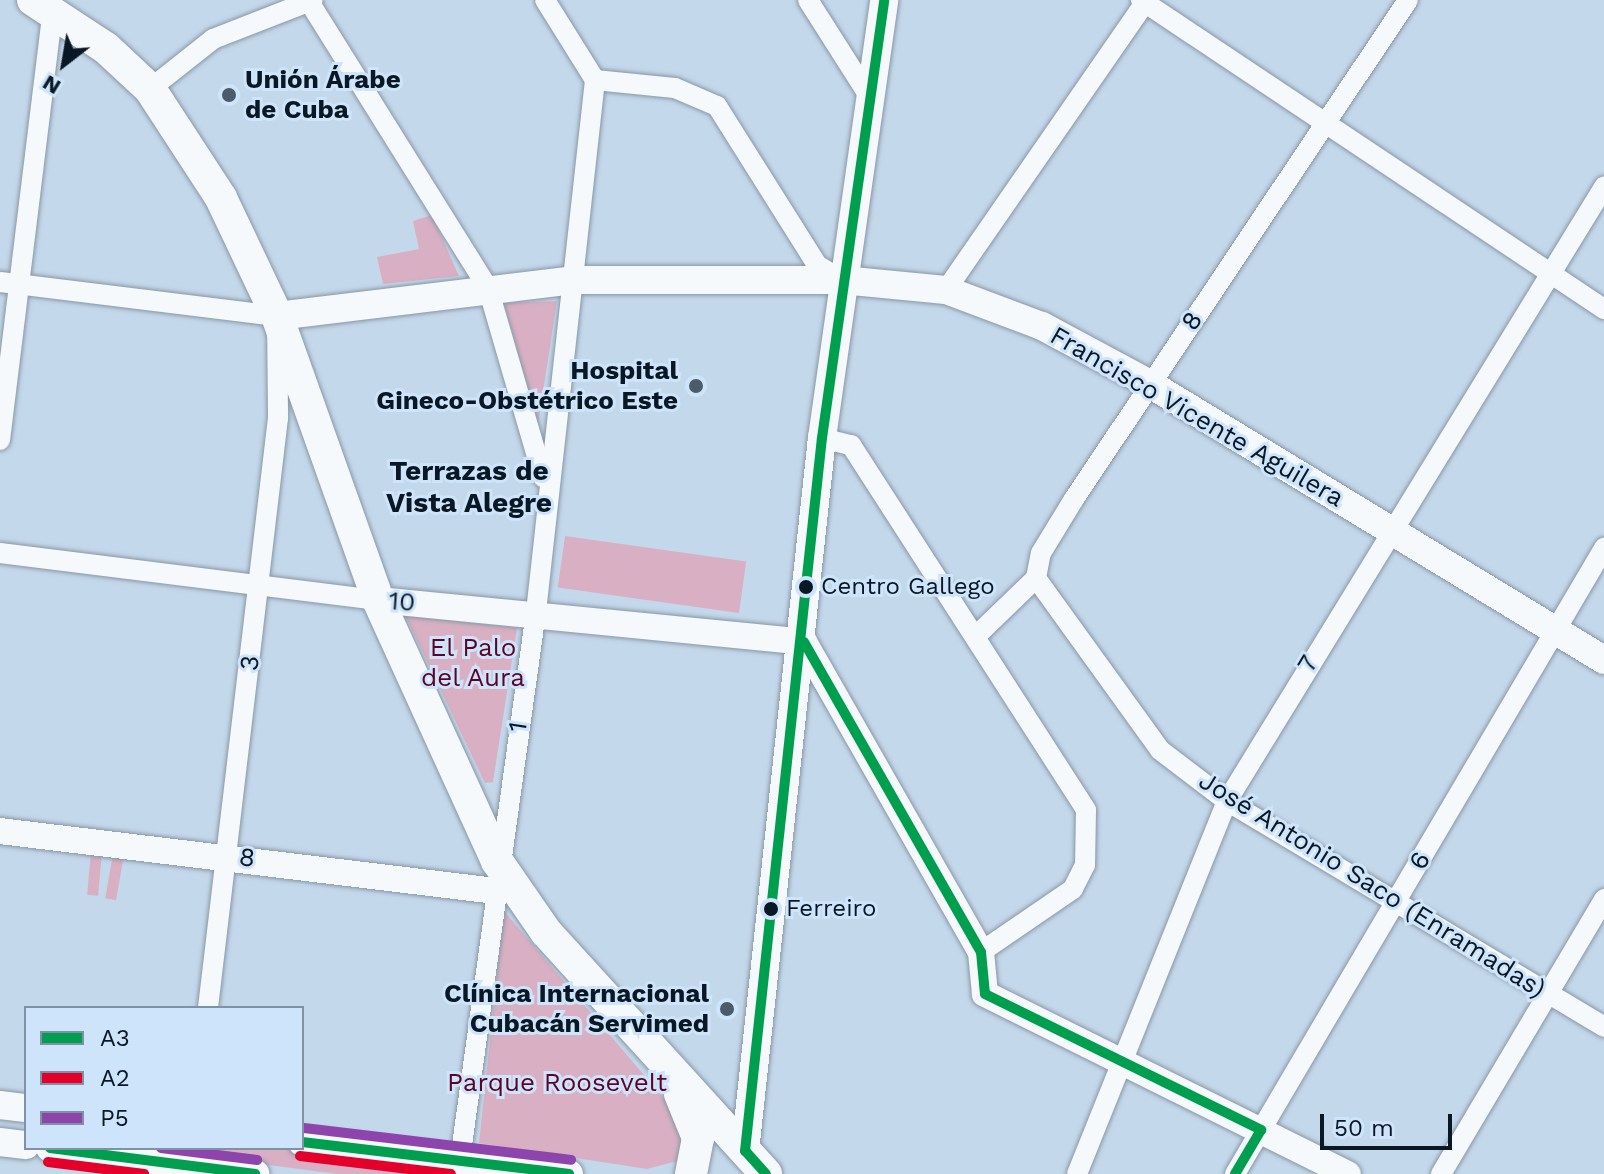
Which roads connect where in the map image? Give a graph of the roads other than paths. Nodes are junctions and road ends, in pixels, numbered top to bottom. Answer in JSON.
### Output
{"nodes":[{"id":1,"x":545,"y":0,"type":"edge"},
{"id":2,"x":808,"y":0,"type":"edge"},
{"id":3,"x":884,"y":0,"type":"edge"},
{"id":4,"x":1408,"y":0,"type":"edge"},
{"id":5,"x":310,"y":1,"type":"edge"},
{"id":6,"x":1144,"y":1,"type":"edge"},
{"id":7,"x":43,"y":5,"type":"edge"},
{"id":8,"x":595,"y":80,"type":"junction"},
{"id":9,"x":150,"y":89,"type":"junction"},
{"id":10,"x":866,"y":91,"type":"junction"},
{"id":11,"x":1325,"y":124,"type":"junction"},
{"id":12,"x":1604,"y":187,"type":"edge"},
{"id":13,"x":1550,"y":274,"type":"junction"},
{"id":14,"x":576,"y":280,"type":"junction"},
{"id":15,"x":842,"y":280,"type":"junction"},
{"id":16,"x":10,"y":284,"type":"edge"},
{"id":17,"x":488,"y":288,"type":"junction"},
{"id":18,"x":946,"y":290,"type":"junction"},
{"id":19,"x":1604,"y":309,"type":"edge"},
{"id":20,"x":277,"y":316,"type":"junction"},
{"id":21,"x":1150,"y":384,"type":"junction"},
{"id":22,"x":822,"y":438,"type":"junction"},
{"id":23,"x":0,"y":440,"type":"edge"},
{"id":24,"x":545,"y":485,"type":"junction"},
{"id":25,"x":1388,"y":529,"type":"junction"},
{"id":26,"x":1604,"y":548,"type":"edge"},
{"id":27,"x":0,"y":553,"type":"edge"},
{"id":28,"x":1036,"y":578,"type":"junction"},
{"id":29,"x":258,"y":587,"type":"junction"},
{"id":30,"x":378,"y":600,"type":"junction"},
{"id":31,"x":536,"y":612,"type":"junction"},
{"id":32,"x":1556,"y":629,"type":"junction"},
{"id":33,"x":976,"y":636,"type":"junction"},
{"id":34,"x":804,"y":642,"type":"junction"},
{"id":35,"x":1604,"y":660,"type":"edge"},
{"id":36,"x":1227,"y":801,"type":"junction"},
{"id":37,"x":0,"y":831,"type":"edge"},
{"id":38,"x":228,"y":855,"type":"junction"},
{"id":39,"x":495,"y":876,"type":"junction"},
{"id":40,"x":1604,"y":899,"type":"edge"},
{"id":41,"x":1396,"y":902,"type":"junction"},
{"id":42,"x":981,"y":952,"type":"junction"},
{"id":43,"x":1550,"y":994,"type":"junction"},
{"id":44,"x":208,"y":1006,"type":"edge"},
{"id":45,"x":1604,"y":1027,"type":"edge"},
{"id":46,"x":1120,"y":1062,"type":"junction"},
{"id":47,"x":663,"y":1063,"type":"junction"},
{"id":48,"x":0,"y":1105,"type":"edge"},
{"id":49,"x":24,"y":1108,"type":"edge"},
{"id":50,"x":1261,"y":1130,"type":"junction"},
{"id":51,"x":0,"y":1142,"type":"edge"},
{"id":52,"x":304,"y":1142,"type":"edge"},
{"id":53,"x":24,"y":1145,"type":"edge"},
{"id":54,"x":70,"y":1150,"type":"edge"},
{"id":55,"x":188,"y":1162,"type":"edge"},
{"id":56,"x":756,"y":1163,"type":"edge"},
{"id":57,"x":459,"y":1167,"type":"edge"},
{"id":58,"x":255,"y":1174,"type":"edge"},
{"id":59,"x":569,"y":1174,"type":"edge"},
{"id":60,"x":691,"y":1174,"type":"edge"},
{"id":61,"x":1077,"y":1174,"type":"edge"},
{"id":62,"x":1235,"y":1174,"type":"edge"},
{"id":63,"x":1348,"y":1174,"type":"edge"},
{"id":64,"x":1441,"y":1174,"type":"edge"}],
"edges":[{"from":1,"to":8,"type":"street"},
{"from":2,"to":10,"type":"street"},
{"from":3,"to":10,"type":"main road"},
{"from":4,"to":11,"type":"street","name":"8"},
{"from":5,"to":9,"type":"street"},
{"from":5,"to":17,"type":"street"},
{"from":6,"to":11,"type":"street"},
{"from":6,"to":18,"type":"street"},
{"from":7,"to":9,"type":"main road"},
{"from":7,"to":16,"type":"street"},
{"from":8,"to":14,"type":"street","name":"1"},
{"from":8,"to":15,"type":"street"},
{"from":9,"to":20,"type":"main road"},
{"from":10,"to":15,"type":"main road"},
{"from":11,"to":13,"type":"street"},
{"from":11,"to":21,"type":"street","name":"8"},
{"from":12,"to":13,"type":"street","name":"7"},
{"from":13,"to":19,"type":"street"},
{"from":13,"to":25,"type":"street","name":"7"},
{"from":14,"to":15,"type":"main road","name":"Francisco Vicente Aguilera"},
{"from":14,"to":17,"type":"main road","name":"Francisco Vicente Aguilera"},
{"from":14,"to":24,"type":"street","name":"1"},
{"from":15,"to":18,"type":"main road","name":"Francisco Vicente Aguilera"},
{"from":15,"to":22,"type":"main road"},
{"from":16,"to":20,"type":"street"},
{"from":16,"to":23,"type":"street"},
{"from":17,"to":20,"type":"main road","name":"Francisco Vicente Aguilera"},
{"from":17,"to":24,"type":"street"},
{"from":18,"to":21,"type":"main road","name":"Francisco Vicente Aguilera"},
{"from":20,"to":29,"type":"street","name":"3"},
{"from":20,"to":30,"type":"main road"},
{"from":21,"to":25,"type":"main road","name":"Francisco Vicente Aguilera"},
{"from":21,"to":28,"type":"street","name":"8"},
{"from":22,"to":33,"type":"street"},
{"from":22,"to":34,"type":"main road"},
{"from":24,"to":31,"type":"street","name":"1"},
{"from":25,"to":32,"type":"main road","name":"Francisco Vicente Aguilera"},
{"from":25,"to":36,"type":"street","name":"7"},
{"from":26,"to":32,"type":"street","name":"6"},
{"from":27,"to":29,"type":"street","name":"10"},
{"from":28,"to":33,"type":"street","name":"8"},
{"from":28,"to":36,"type":"street","name":"José Antonio Saco (Enramadas)"},
{"from":29,"to":30,"type":"street","name":"10"},
{"from":29,"to":38,"type":"street","name":"3"},
{"from":30,"to":31,"type":"street","name":"10"},
{"from":30,"to":39,"type":"main road"},
{"from":31,"to":34,"type":"street","name":"10"},
{"from":31,"to":39,"type":"street","name":"1"},
{"from":32,"to":35,"type":"main road","name":"Francisco Vicente Aguilera"},
{"from":32,"to":41,"type":"street","name":"6"},
{"from":33,"to":42,"type":"street"},
{"from":34,"to":42,"type":"street"},
{"from":34,"to":56,"type":"main road"},
{"from":36,"to":41,"type":"street","name":"José Antonio Saco (Enramadas)"},
{"from":36,"to":46,"type":"street","name":"7"},
{"from":37,"to":38,"type":"street","name":"8"},
{"from":38,"to":39,"type":"street","name":"8"},
{"from":38,"to":44,"type":"street","name":"3"},
{"from":39,"to":47,"type":"main road"},
{"from":39,"to":57,"type":"street","name":"1"},
{"from":40,"to":43,"type":"street"},
{"from":41,"to":43,"type":"street","name":"José Antonio Saco (Enramadas)"},
{"from":41,"to":50,"type":"street","name":"6"},
{"from":42,"to":46,"type":"street"},
{"from":43,"to":45,"type":"street","name":"José Antonio Saco (Enramadas)"},
{"from":43,"to":64,"type":"street"},
{"from":46,"to":50,"type":"street"},
{"from":46,"to":61,"type":"street","name":"7"},
{"from":47,"to":56,"type":"main road"},
{"from":47,"to":60,"type":"main road"},
{"from":48,"to":49,"type":"main road"},
{"from":50,"to":62,"type":"street","name":"6"},
{"from":50,"to":63,"type":"street"},
{"from":51,"to":53,"type":"main road"},
{"from":52,"to":57,"type":"main road"},
{"from":54,"to":55,"type":"main road"},
{"from":55,"to":58,"type":"main road"},
{"from":57,"to":59,"type":"main road"}]}
